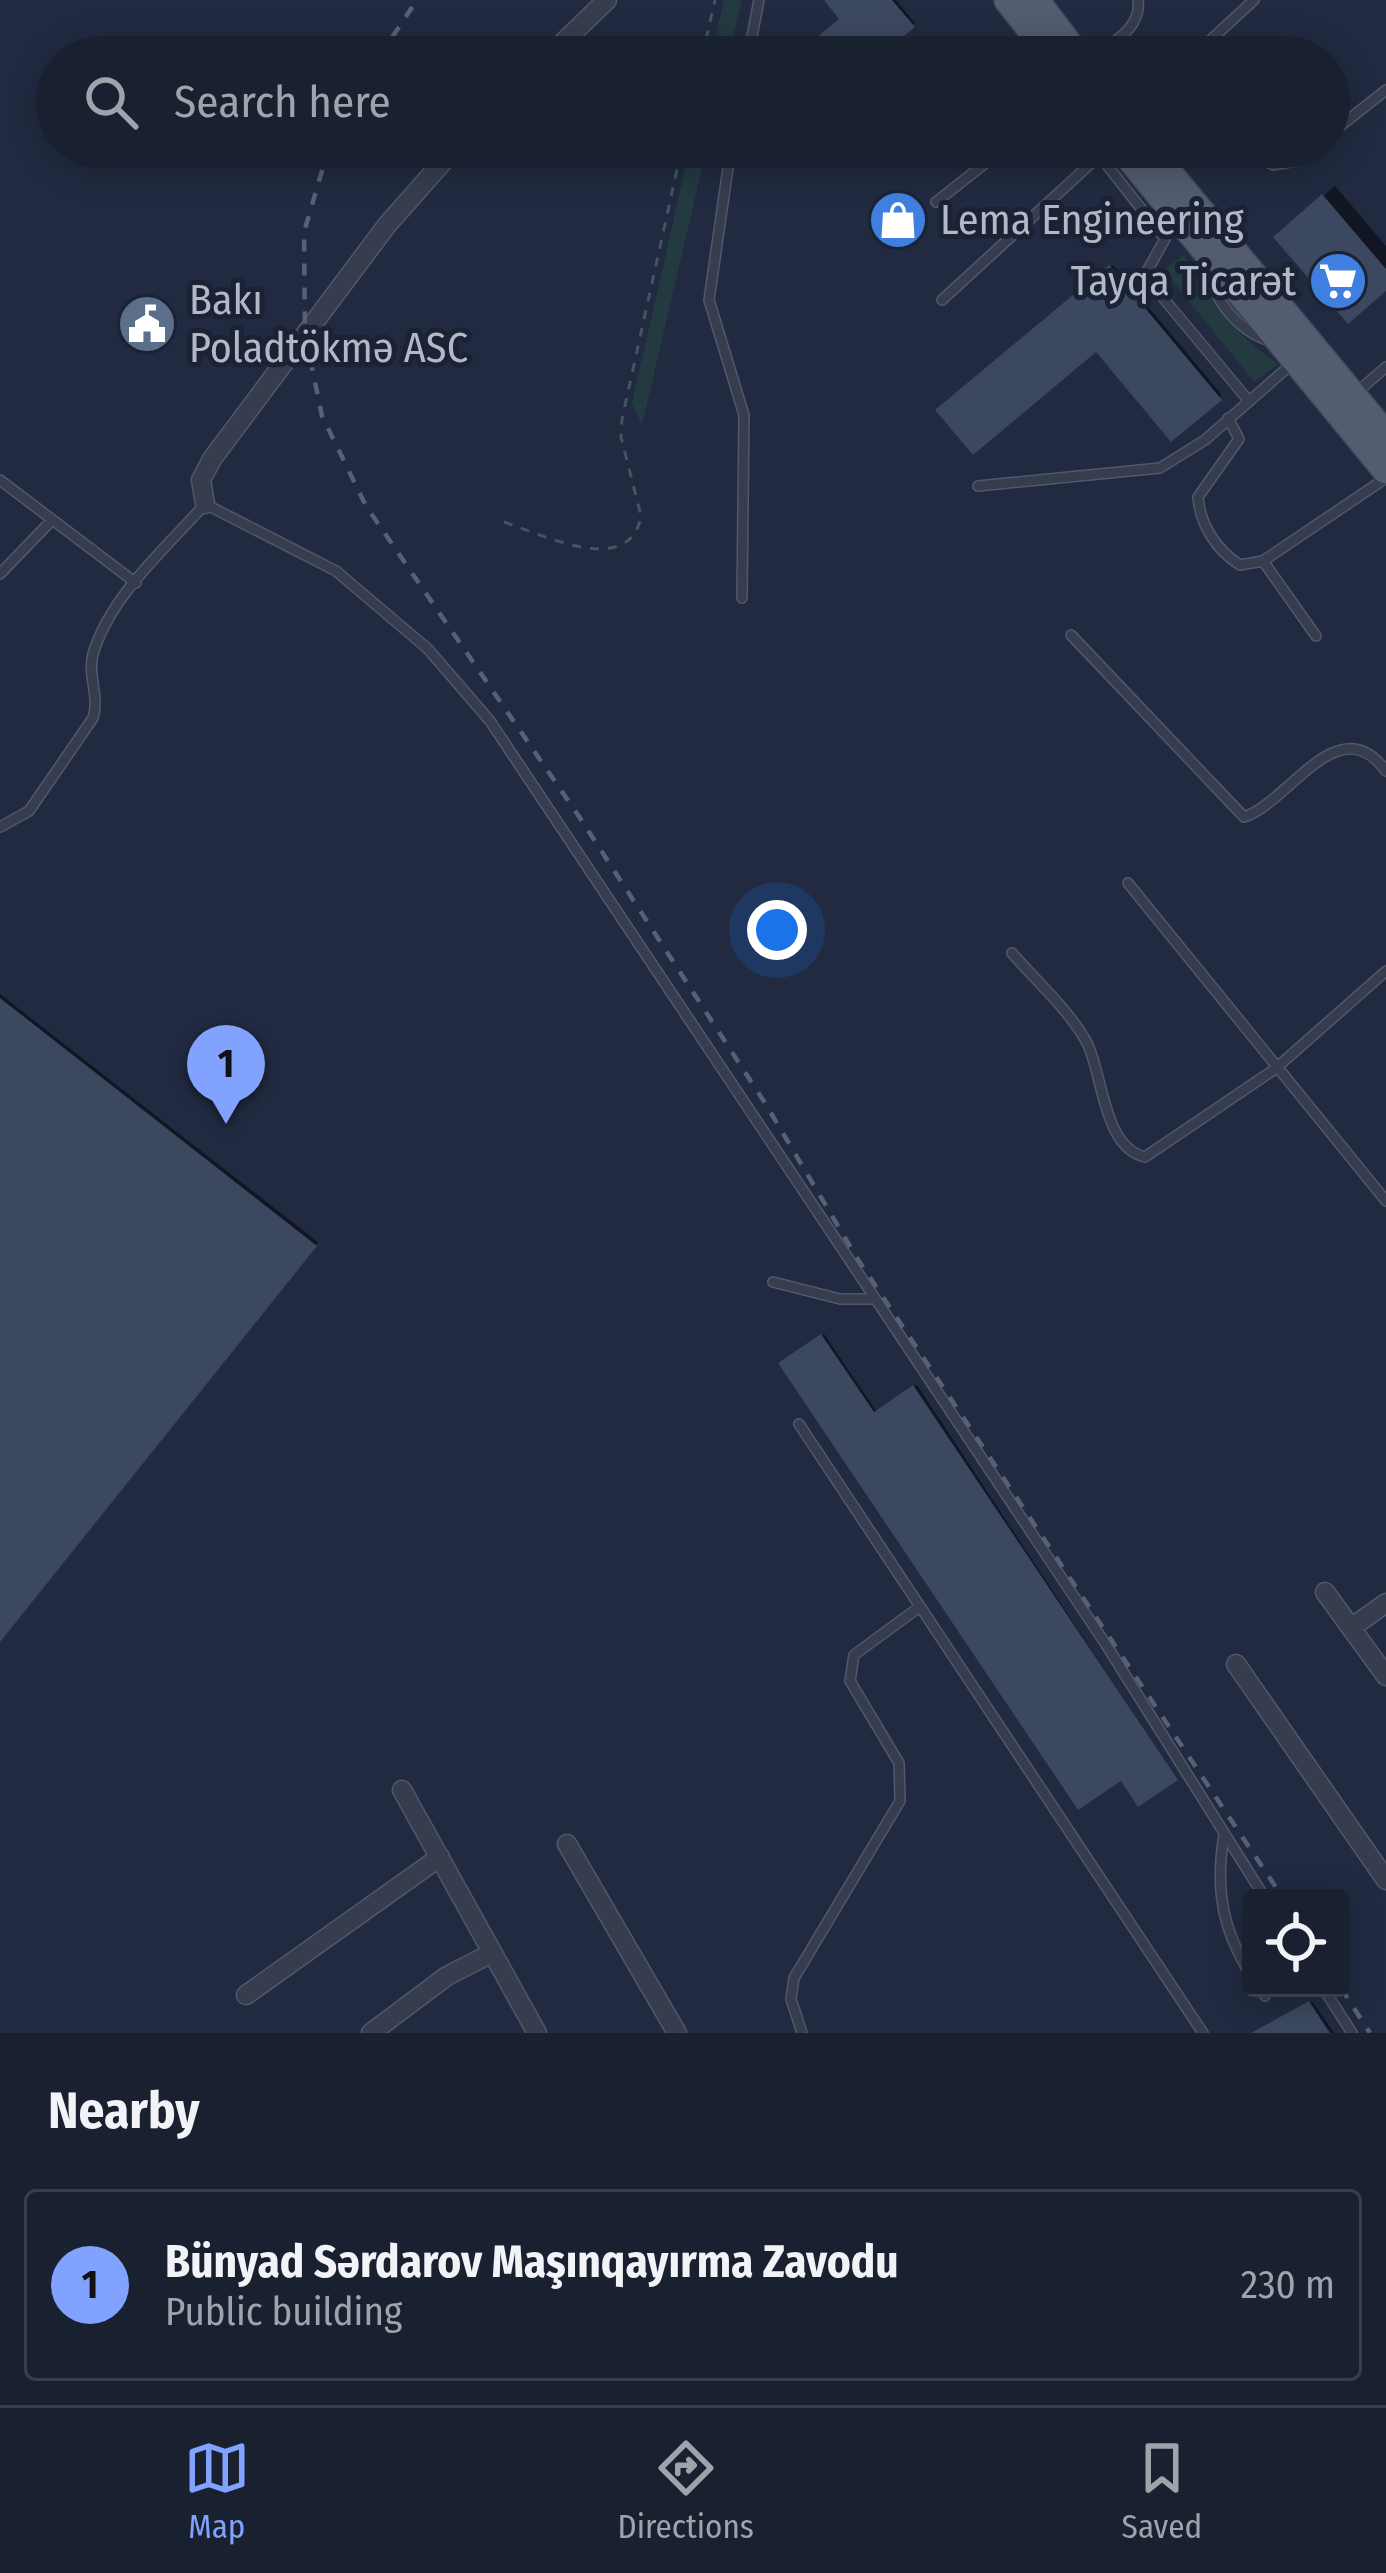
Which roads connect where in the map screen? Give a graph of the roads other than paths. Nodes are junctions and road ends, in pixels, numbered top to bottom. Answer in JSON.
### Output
{"nodes":[{"id":1,"x":607,"y":0,"type":"edge"},
{"id":2,"x":759,"y":0,"type":"edge"},
{"id":3,"x":1008,"y":0,"type":"edge"},
{"id":4,"x":1035,"y":0,"type":"edge"},
{"id":5,"x":1138,"y":0,"type":"edge"},
{"id":6,"x":1254,"y":0,"type":"edge"},
{"id":7,"x":570,"y":36,"type":"edge"},
{"id":8,"x":752,"y":36,"type":"edge"},
{"id":9,"x":1036,"y":36,"type":"edge"},
{"id":10,"x":1062,"y":36,"type":"edge"},
{"id":11,"x":1120,"y":36,"type":"edge"},
{"id":12,"x":1215,"y":36,"type":"edge"},
{"id":13,"x":1386,"y":91,"type":"edge"},
{"id":14,"x":1350,"y":119,"type":"edge"},
{"id":15,"x":437,"y":168,"type":"edge"},
{"id":16,"x":727,"y":168,"type":"edge"},
{"id":17,"x":980,"y":168,"type":"edge"},
{"id":18,"x":1090,"y":168,"type":"edge"},
{"id":19,"x":1121,"y":168,"type":"edge"},
{"id":20,"x":1127,"y":168,"type":"edge"},
{"id":21,"x":1164,"y":168,"type":"edge"},
{"id":22,"x":937,"y":202,"type":"dead end"},
{"id":23,"x":942,"y":300,"type":"dead end"},
{"id":24,"x":1288,"y":353,"type":"junction"},
{"id":25,"x":1386,"y":367,"type":"edge"},
{"id":26,"x":1352,"y":396,"type":"junction"},
{"id":27,"x":1248,"y":400,"type":"junction"},
{"id":28,"x":1228,"y":418,"type":"junction"},
{"id":29,"x":1386,"y":436,"type":"edge"},
{"id":30,"x":1386,"y":474,"type":"edge"},
{"id":31,"x":0,"y":480,"type":"edge"},
{"id":32,"x":978,"y":486,"type":"dead end"},
{"id":33,"x":205,"y":504,"type":"junction"},
{"id":34,"x":52,"y":520,"type":"junction"},
{"id":35,"x":1263,"y":561,"type":"junction"},
{"id":36,"x":0,"y":574,"type":"edge"},
{"id":37,"x":136,"y":583,"type":"junction"},
{"id":38,"x":742,"y":598,"type":"dead end"},
{"id":39,"x":1071,"y":634,"type":"dead end"},
{"id":40,"x":1316,"y":637,"type":"dead end"},
{"id":41,"x":1386,"y":771,"type":"edge"},
{"id":42,"x":0,"y":827,"type":"edge"},
{"id":43,"x":1128,"y":883,"type":"dead end"},
{"id":44,"x":1012,"y":952,"type":"dead end"},
{"id":45,"x":1386,"y":970,"type":"edge"},
{"id":46,"x":1274,"y":1069,"type":"junction"},
{"id":47,"x":1386,"y":1201,"type":"edge"},
{"id":48,"x":773,"y":1282,"type":"dead end"},
{"id":49,"x":872,"y":1299,"type":"junction"},
{"id":50,"x":799,"y":1424,"type":"dead end"},
{"id":51,"x":1325,"y":1592,"type":"dead end"},
{"id":52,"x":1386,"y":1603,"type":"edge"},
{"id":53,"x":918,"y":1607,"type":"junction"},
{"id":54,"x":1352,"y":1628,"type":"junction"},
{"id":55,"x":1236,"y":1664,"type":"dead end"},
{"id":56,"x":1386,"y":1676,"type":"edge"},
{"id":57,"x":402,"y":1790,"type":"dead end"},
{"id":58,"x":1224,"y":1835,"type":"junction"},
{"id":59,"x":567,"y":1844,"type":"dead end"},
{"id":60,"x":440,"y":1857,"type":"junction"},
{"id":61,"x":1386,"y":1880,"type":"edge"},
{"id":62,"x":1258,"y":1889,"type":"edge"},
{"id":63,"x":492,"y":1953,"type":"junction"},
{"id":64,"x":1242,"y":1961,"type":"edge"},
{"id":65,"x":245,"y":1996,"type":"dead end"},
{"id":66,"x":1329,"y":1997,"type":"edge"},
{"id":67,"x":371,"y":2033,"type":"edge"},
{"id":68,"x":537,"y":2033,"type":"edge"},
{"id":69,"x":677,"y":2033,"type":"edge"},
{"id":70,"x":802,"y":2033,"type":"edge"},
{"id":71,"x":1203,"y":2033,"type":"edge"},
{"id":72,"x":1352,"y":2033,"type":"edge"}],
"edges":[{"from":1,"to":7,"type":"street"},
{"from":2,"to":8,"type":"lane"},
{"from":3,"to":9,"type":"main road"},
{"from":4,"to":10,"type":"main road"},
{"from":5,"to":11,"type":"lane"},
{"from":6,"to":12,"type":"lane"},
{"from":13,"to":14,"type":"lane"},
{"from":15,"to":33,"type":"street"},
{"from":16,"to":38,"type":"lane"},
{"from":17,"to":22,"type":"lane"},
{"from":18,"to":23,"type":"lane"},
{"from":19,"to":27,"type":"lane"},
{"from":20,"to":24,"type":"main road"},
{"from":21,"to":26,"type":"main road"},
{"from":24,"to":27,"type":"lane"},
{"from":24,"to":30,"type":"main road"},
{"from":25,"to":26,"type":"lane"},
{"from":26,"to":29,"type":"main road"},
{"from":27,"to":28,"type":"lane"},
{"from":28,"to":32,"type":"lane"},
{"from":28,"to":35,"type":"lane"},
{"from":30,"to":35,"type":"lane"},
{"from":31,"to":34,"type":"lane"},
{"from":33,"to":37,"type":"lane"},
{"from":33,"to":49,"type":"lane"},
{"from":34,"to":36,"type":"lane"},
{"from":34,"to":37,"type":"lane"},
{"from":35,"to":40,"type":"lane"},
{"from":37,"to":42,"type":"lane"},
{"from":39,"to":41,"type":"lane"},
{"from":43,"to":46,"type":"lane"},
{"from":44,"to":46,"type":"lane"},
{"from":45,"to":46,"type":"lane"},
{"from":46,"to":47,"type":"lane"},
{"from":48,"to":49,"type":"lane"},
{"from":49,"to":58,"type":"lane"},
{"from":50,"to":53,"type":"lane"},
{"from":51,"to":54,"type":"street"},
{"from":52,"to":54,"type":"street"},
{"from":53,"to":70,"type":"lane"},
{"from":53,"to":71,"type":"lane"},
{"from":54,"to":56,"type":"street"},
{"from":55,"to":61,"type":"street"},
{"from":57,"to":60,"type":"street"},
{"from":58,"to":62,"type":"lane"},
{"from":58,"to":64,"type":"lane"},
{"from":59,"to":69,"type":"street"},
{"from":60,"to":63,"type":"street"},
{"from":60,"to":65,"type":"street"},
{"from":63,"to":67,"type":"street"},
{"from":63,"to":68,"type":"street"},
{"from":66,"to":72,"type":"lane"}]}
